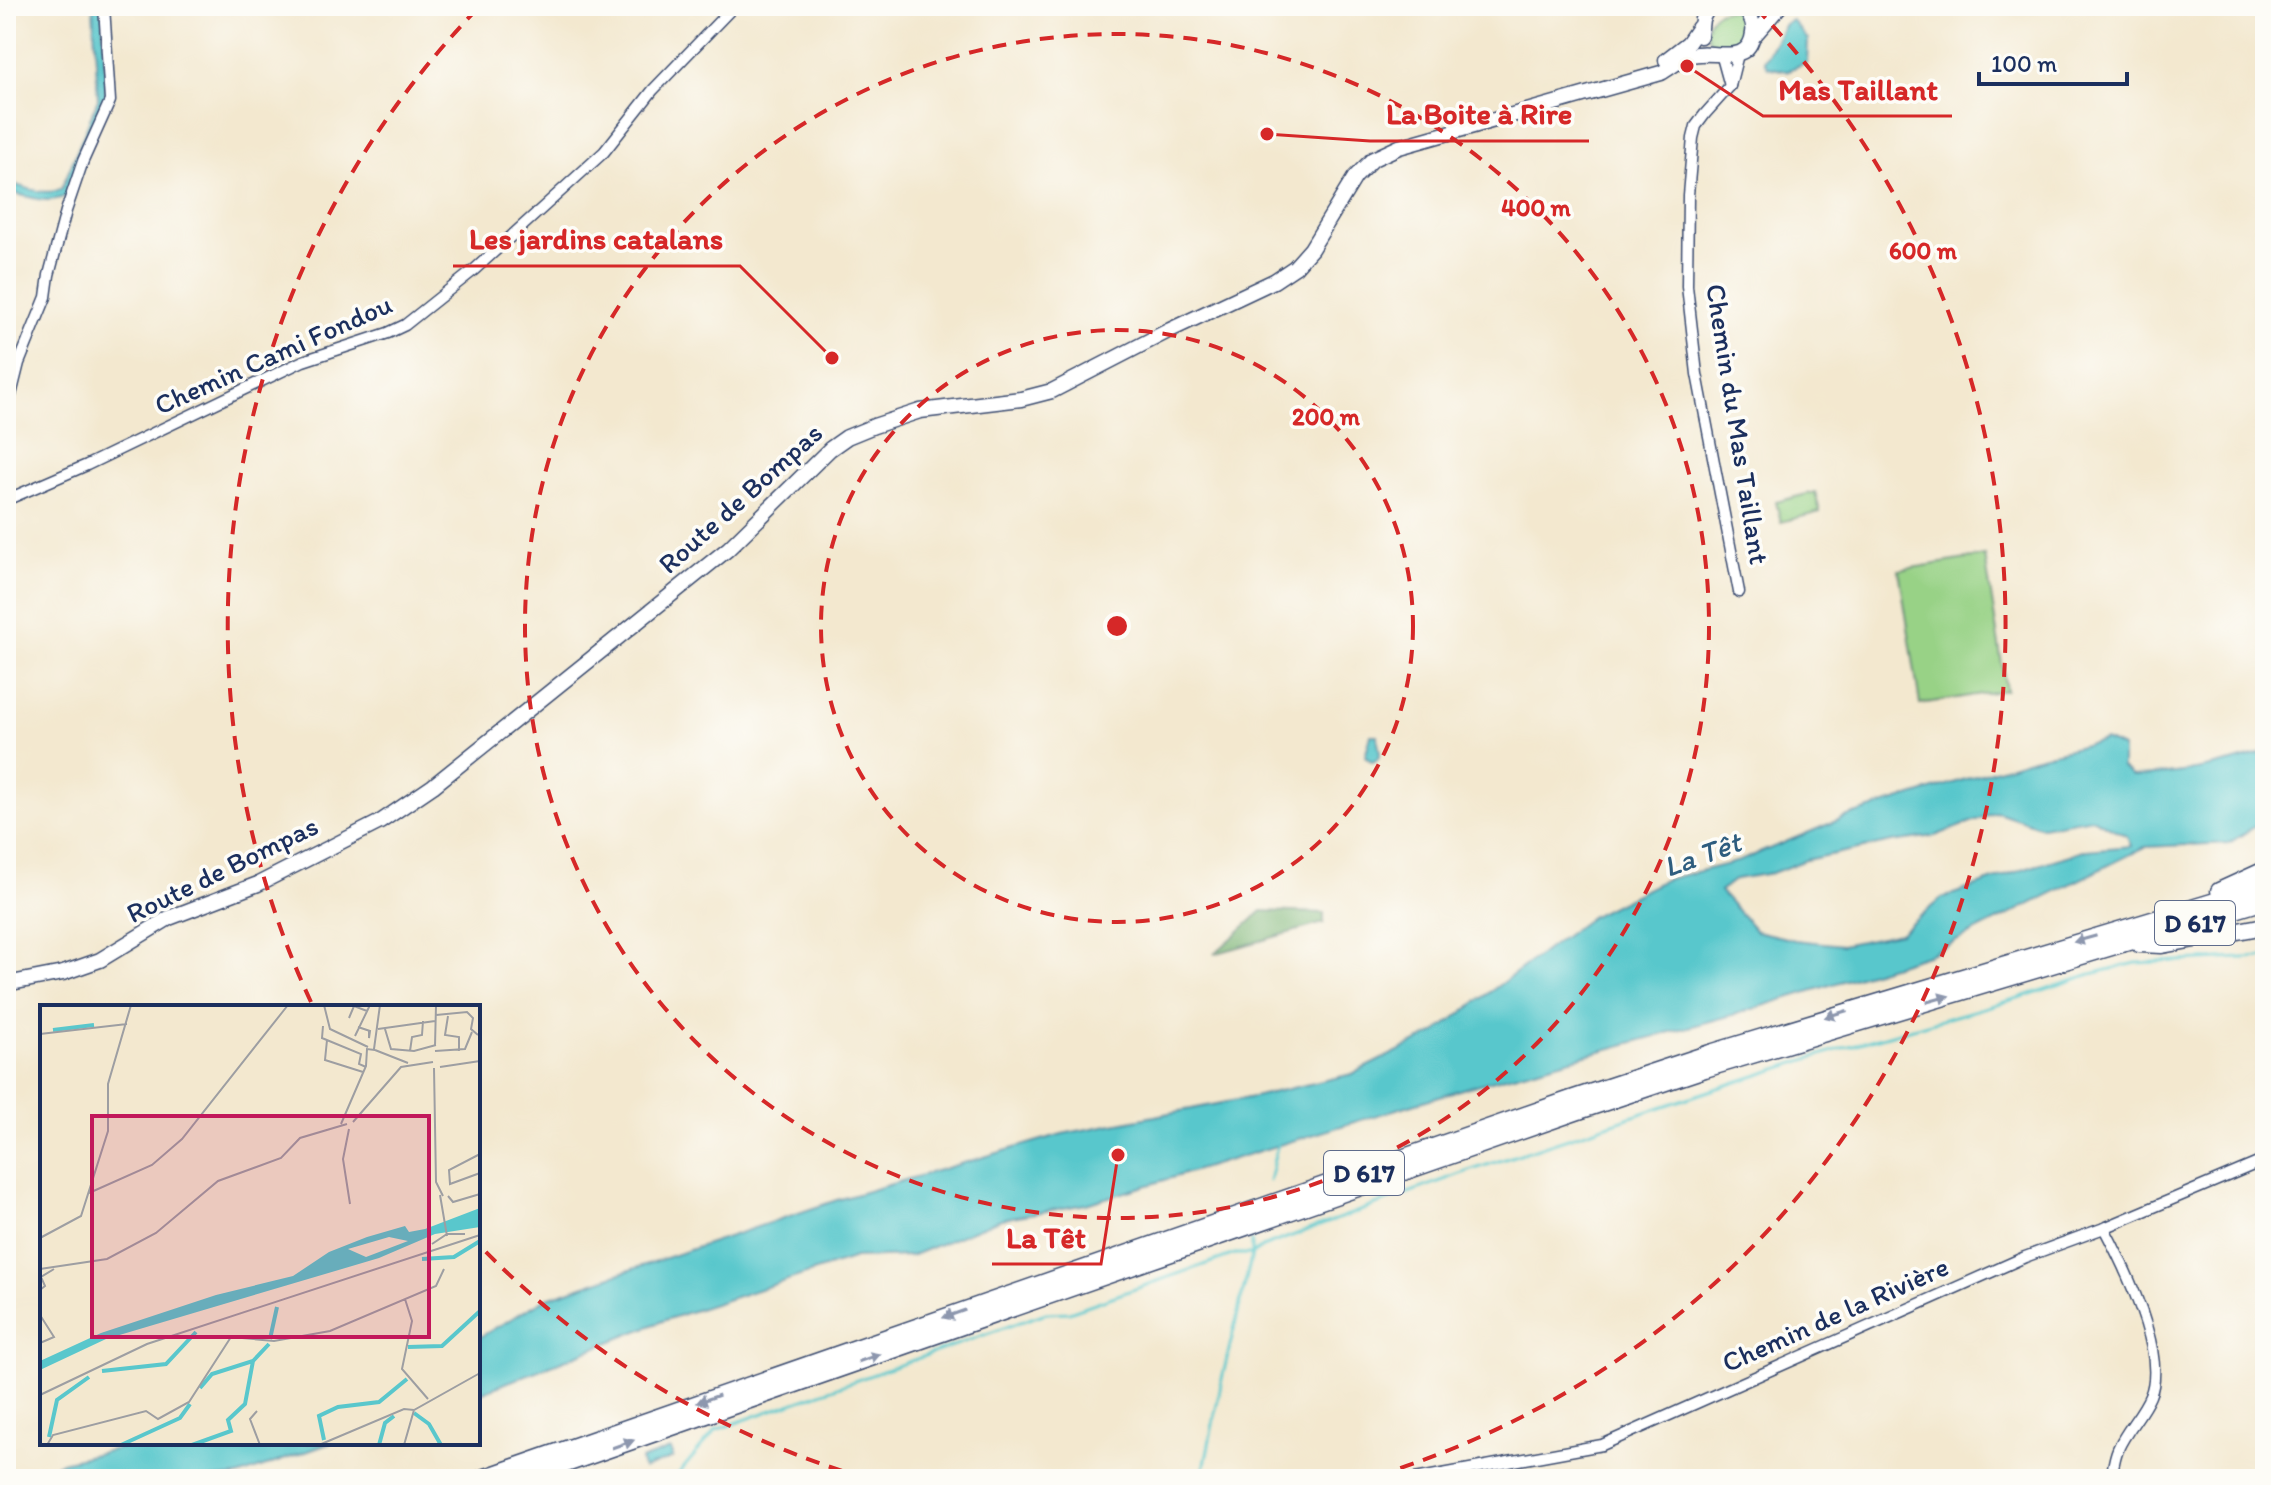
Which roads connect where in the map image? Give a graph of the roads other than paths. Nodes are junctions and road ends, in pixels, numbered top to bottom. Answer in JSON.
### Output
{"nodes":[{"id":1,"x":104,"y":6,"type":"edge"},
{"id":2,"x":734,"y":6,"type":"edge"},
{"id":3,"x":1780,"y":6,"type":"edge"},
{"id":4,"x":1747,"y":7,"type":"edge"},
{"id":5,"x":1710,"y":8,"type":"edge"},
{"id":6,"x":1699,"y":27,"type":"junction"},
{"id":7,"x":1753,"y":37,"type":"junction"},
{"id":8,"x":1738,"y":54,"type":"junction"},
{"id":9,"x":1718,"y":55,"type":"junction"},
{"id":10,"x":1730,"y":86,"type":"junction"},
{"id":11,"x":1615,"y":87,"type":"junction"},
{"id":12,"x":6,"y":415,"type":"edge"},
{"id":13,"x":6,"y":500,"type":"edge"},
{"id":14,"x":1739,"y":592,"type":"dead end"},
{"id":15,"x":2265,"y":870,"type":"edge"},
{"id":16,"x":2265,"y":886,"type":"edge"},
{"id":17,"x":2265,"y":901,"type":"edge"},
{"id":18,"x":2160,"y":918,"type":"junction"},
{"id":19,"x":2265,"y":926,"type":"edge"},
{"id":20,"x":2125,"y":944,"type":"junction"},
{"id":21,"x":6,"y":984,"type":"edge"},
{"id":22,"x":2265,"y":1160,"type":"edge"},
{"id":23,"x":2104,"y":1228,"type":"junction"},
{"id":24,"x":480,"y":1479,"type":"edge"},
{"id":25,"x":523,"y":1479,"type":"edge"},
{"id":26,"x":1415,"y":1479,"type":"edge"},
{"id":27,"x":2111,"y":1479,"type":"edge"}],
"edges":[{"from":1,"to":12,"type":"street"},
{"from":2,"to":13,"type":"street","name":"Chemin Cami Fondou"},
{"from":3,"to":7,"type":"main road"},
{"from":4,"to":7,"type":"main road"},
{"from":5,"to":6,"type":"main road"},
{"from":6,"to":9,"type":"main road"},
{"from":6,"to":11,"type":"main road"},
{"from":7,"to":8,"type":"main road"},
{"from":8,"to":9,"type":"main road"},
{"from":8,"to":10,"type":"street"},
{"from":9,"to":10,"type":"street"},
{"from":9,"to":11,"type":"main road"},
{"from":10,"to":14,"type":"street","name":"Chemin du Mas Taillant"},
{"from":11,"to":21,"type":"main road","name":"Route de Bompas"},
{"from":15,"to":18,"type":"highway"},
{"from":16,"to":18,"type":"highway","number":"D 617"},
{"from":17,"to":20,"type":"highway","number":"D 617"},
{"from":18,"to":24,"type":"highway","number":"D 617","one_way":true},
{"from":19,"to":20,"type":"highway"},
{"from":25,"to":20,"type":"highway","number":"D 617","one_way":true},
{"from":22,"to":23,"type":"street","name":"Chemin de la Rivière"},
{"from":23,"to":26,"type":"street","name":"Chemin de la Rivière"},
{"from":23,"to":27,"type":"street"}]}
